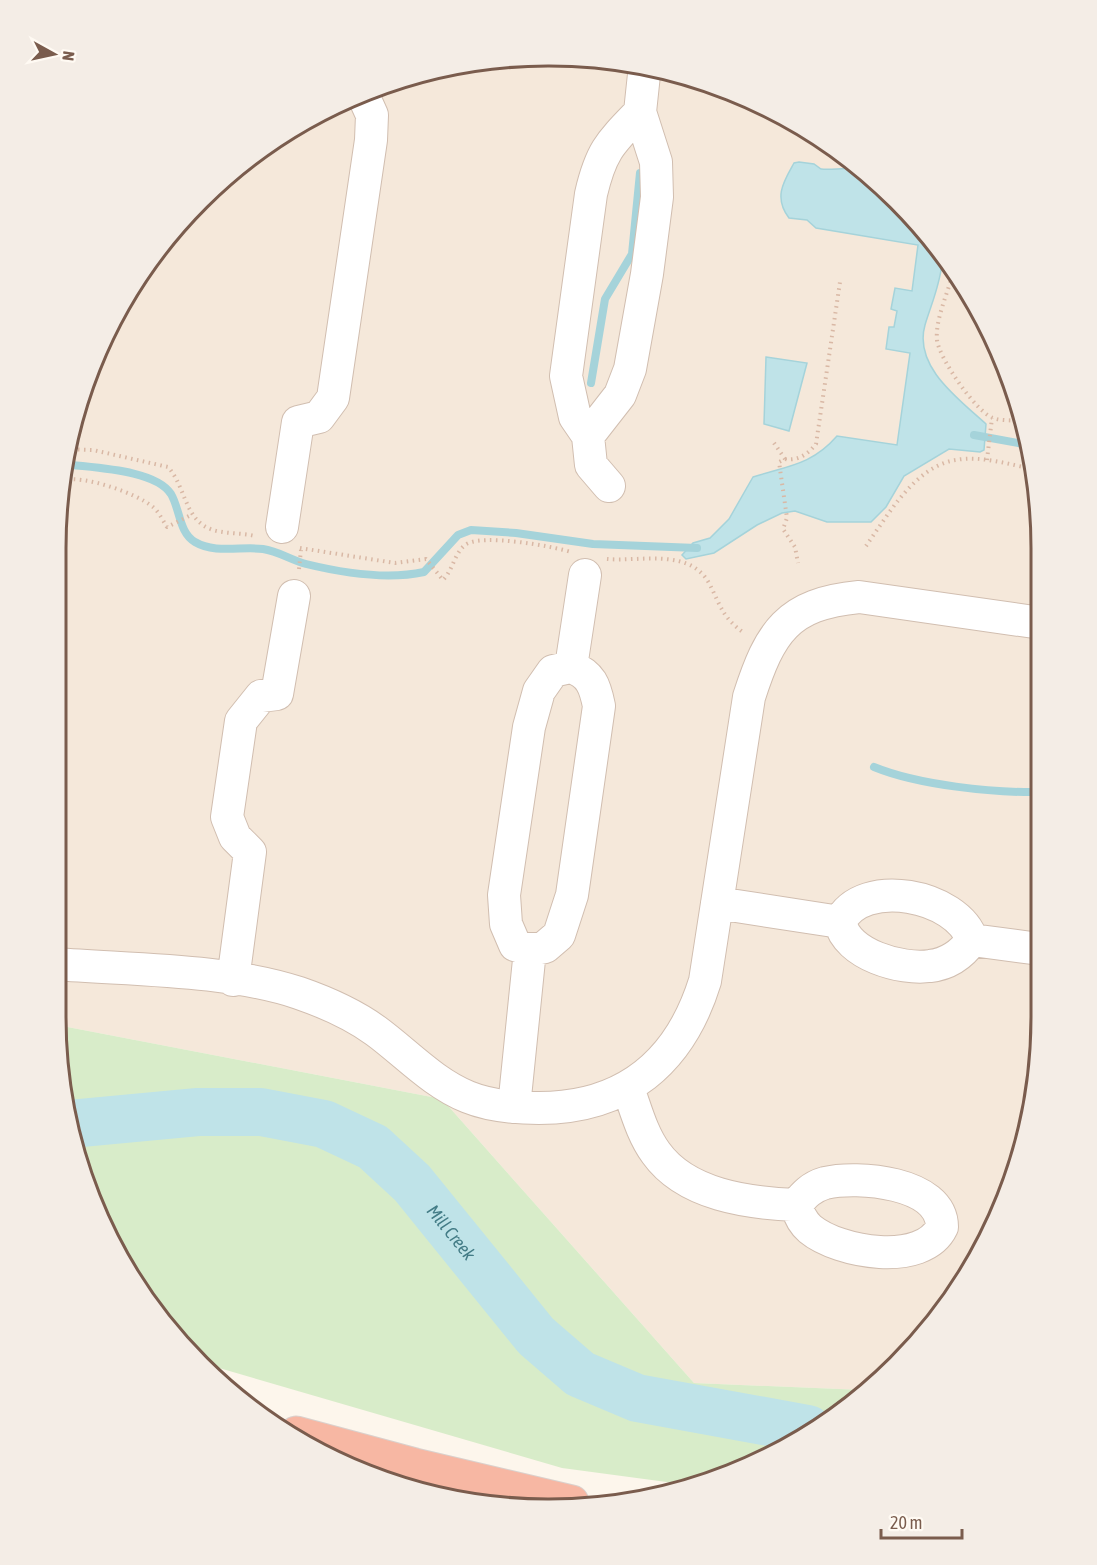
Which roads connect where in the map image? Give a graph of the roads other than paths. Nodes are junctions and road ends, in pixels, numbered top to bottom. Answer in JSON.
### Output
{"nodes":[{"id":1,"x":644,"y":75,"type":"edge"},
{"id":2,"x":366,"y":102,"type":"edge"},
{"id":3,"x":640,"y":112,"type":"junction"},
{"id":4,"x":588,"y":436,"type":"junction"},
{"id":5,"x":609,"y":486,"type":"dead end"},
{"id":6,"x":284,"y":540,"type":"road end"},
{"id":7,"x":585,"y":575,"type":"dead end"},
{"id":8,"x":296,"y":585,"type":"road end"},
{"id":9,"x":1031,"y":622,"type":"edge"},
{"id":10,"x":571,"y":667,"type":"junction"},
{"id":11,"x":717,"y":903,"type":"junction"},
{"id":12,"x":840,"y":922,"type":"junction"},
{"id":13,"x":972,"y":940,"type":"junction"},
{"id":14,"x":1031,"y":948,"type":"edge"},
{"id":15,"x":530,"y":950,"type":"junction"},
{"id":16,"x":66,"y":965,"type":"edge"},
{"id":17,"x":233,"y":980,"type":"junction"},
{"id":18,"x":628,"y":1088,"type":"junction"},
{"id":19,"x":514,"y":1107,"type":"junction"},
{"id":20,"x":796,"y":1205,"type":"dead end"},
{"id":21,"x":315,"y":1438,"type":"edge"},
{"id":22,"x":558,"y":1499,"type":"edge"}],
"edges":[{"from":1,"to":3,"type":"street"},
{"from":2,"to":6,"type":"street"},
{"from":3,"to":4,"type":"street"},
{"from":3,"to":4,"type":"street"},
{"from":4,"to":5,"type":"street"},
{"from":7,"to":10,"type":"street"},
{"from":8,"to":17,"type":"street"},
{"from":9,"to":11,"type":"street"},
{"from":10,"to":15,"type":"street"},
{"from":10,"to":15,"type":"street"},
{"from":11,"to":12,"type":"street"},
{"from":11,"to":18,"type":"street"},
{"from":12,"to":13,"type":"street"},
{"from":12,"to":13,"type":"street"},
{"from":13,"to":14,"type":"street"},
{"from":15,"to":19,"type":"street"},
{"from":16,"to":17,"type":"street"},
{"from":17,"to":19,"type":"street"},
{"from":18,"to":19,"type":"street"},
{"from":18,"to":20,"type":"street"},
{"from":21,"to":22,"type":"highway"}]}
